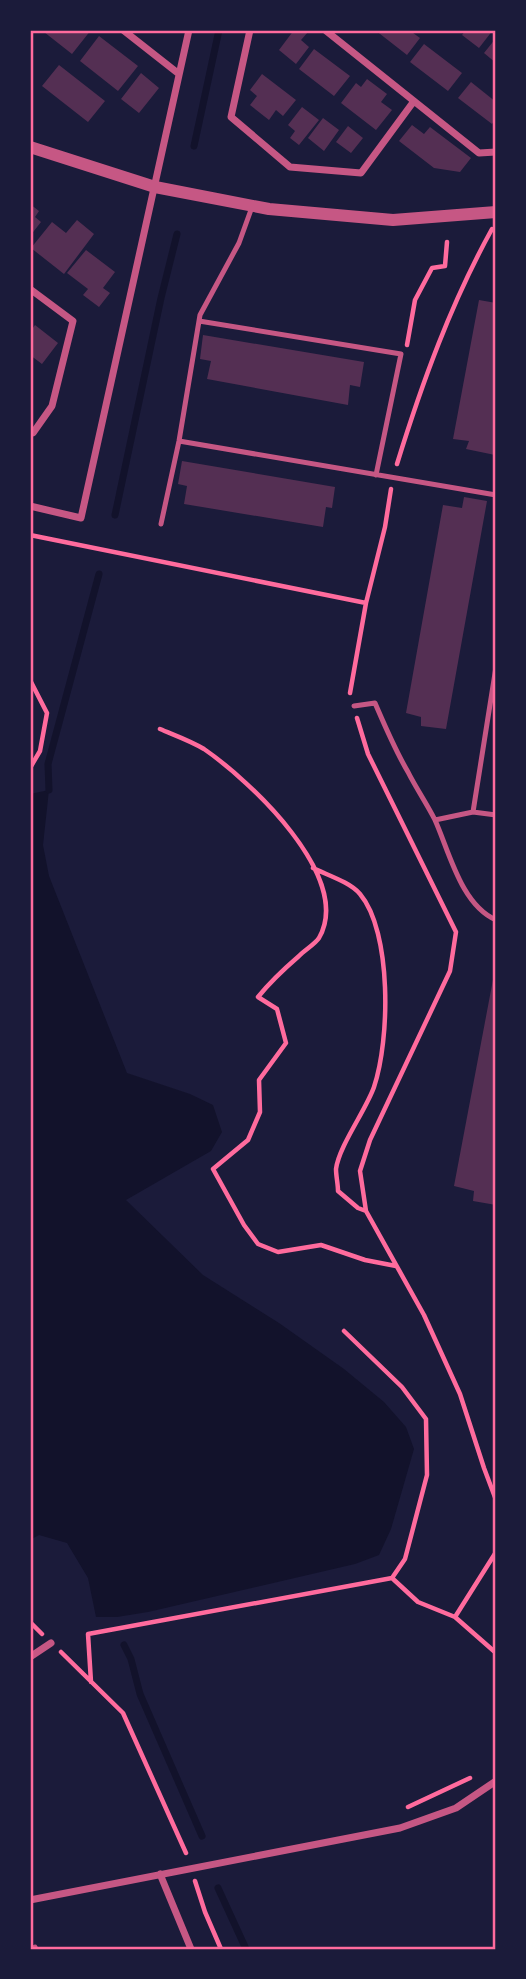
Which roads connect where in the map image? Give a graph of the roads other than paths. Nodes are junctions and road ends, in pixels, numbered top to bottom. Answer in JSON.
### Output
{"nodes":[{"id":1,"x":123,"y":30,"type":"edge"},
{"id":2,"x":189,"y":30,"type":"edge"},
{"id":3,"x":250,"y":30,"type":"edge"},
{"id":4,"x":325,"y":30,"type":"edge"},
{"id":5,"x":179,"y":74,"type":"junction"},
{"id":6,"x":414,"y":101,"type":"junction"},
{"id":7,"x":30,"y":147,"type":"edge"},
{"id":8,"x":496,"y":152,"type":"edge"},
{"id":9,"x":155,"y":187,"type":"junction"},
{"id":10,"x":253,"y":206,"type":"junction"},
{"id":11,"x":496,"y":212,"type":"edge"},
{"id":12,"x":30,"y":289,"type":"edge"},
{"id":13,"x":199,"y":321,"type":"junction"},
{"id":14,"x":30,"y":433,"type":"edge"},
{"id":15,"x":179,"y":441,"type":"junction"},
{"id":16,"x":376,"y":475,"type":"junction"},
{"id":17,"x":496,"y":495,"type":"edge"},
{"id":18,"x":30,"y":506,"type":"edge"},
{"id":19,"x":161,"y":524,"type":"dead end"},
{"id":20,"x":496,"y":667,"type":"edge"},
{"id":21,"x":354,"y":706,"type":"road end"},
{"id":22,"x":473,"y":812,"type":"junction"},
{"id":23,"x":496,"y":815,"type":"edge"},
{"id":24,"x":435,"y":820,"type":"junction"},
{"id":25,"x":496,"y":920,"type":"edge"},
{"id":26,"x":51,"y":1643,"type":"road end"},
{"id":27,"x":30,"y":1657,"type":"edge"},
{"id":28,"x":496,"y":1781,"type":"edge"},
{"id":29,"x":160,"y":1874,"type":"junction"},
{"id":30,"x":30,"y":1900,"type":"edge"},
{"id":31,"x":191,"y":1949,"type":"edge"}],
"edges":[{"from":1,"to":5,"type":"street"},
{"from":2,"to":5,"type":"street"},
{"from":3,"to":6,"type":"street"},
{"from":4,"to":6,"type":"street"},
{"from":5,"to":9,"type":"street"},
{"from":6,"to":8,"type":"street"},
{"from":7,"to":9,"type":"street"},
{"from":9,"to":10,"type":"street"},
{"from":9,"to":18,"type":"street"},
{"from":10,"to":11,"type":"street"},
{"from":10,"to":13,"type":"lane"},
{"from":12,"to":14,"type":"street"},
{"from":13,"to":15,"type":"lane"},
{"from":13,"to":16,"type":"lane"},
{"from":15,"to":16,"type":"lane"},
{"from":15,"to":19,"type":"lane"},
{"from":16,"to":17,"type":"lane"},
{"from":20,"to":22,"type":"lane"},
{"from":21,"to":24,"type":"lane"},
{"from":22,"to":23,"type":"lane"},
{"from":22,"to":24,"type":"lane"},
{"from":24,"to":25,"type":"lane"},
{"from":26,"to":27,"type":"street"},
{"from":28,"to":29,"type":"street"},
{"from":29,"to":30,"type":"street"},
{"from":29,"to":31,"type":"street"}]}
